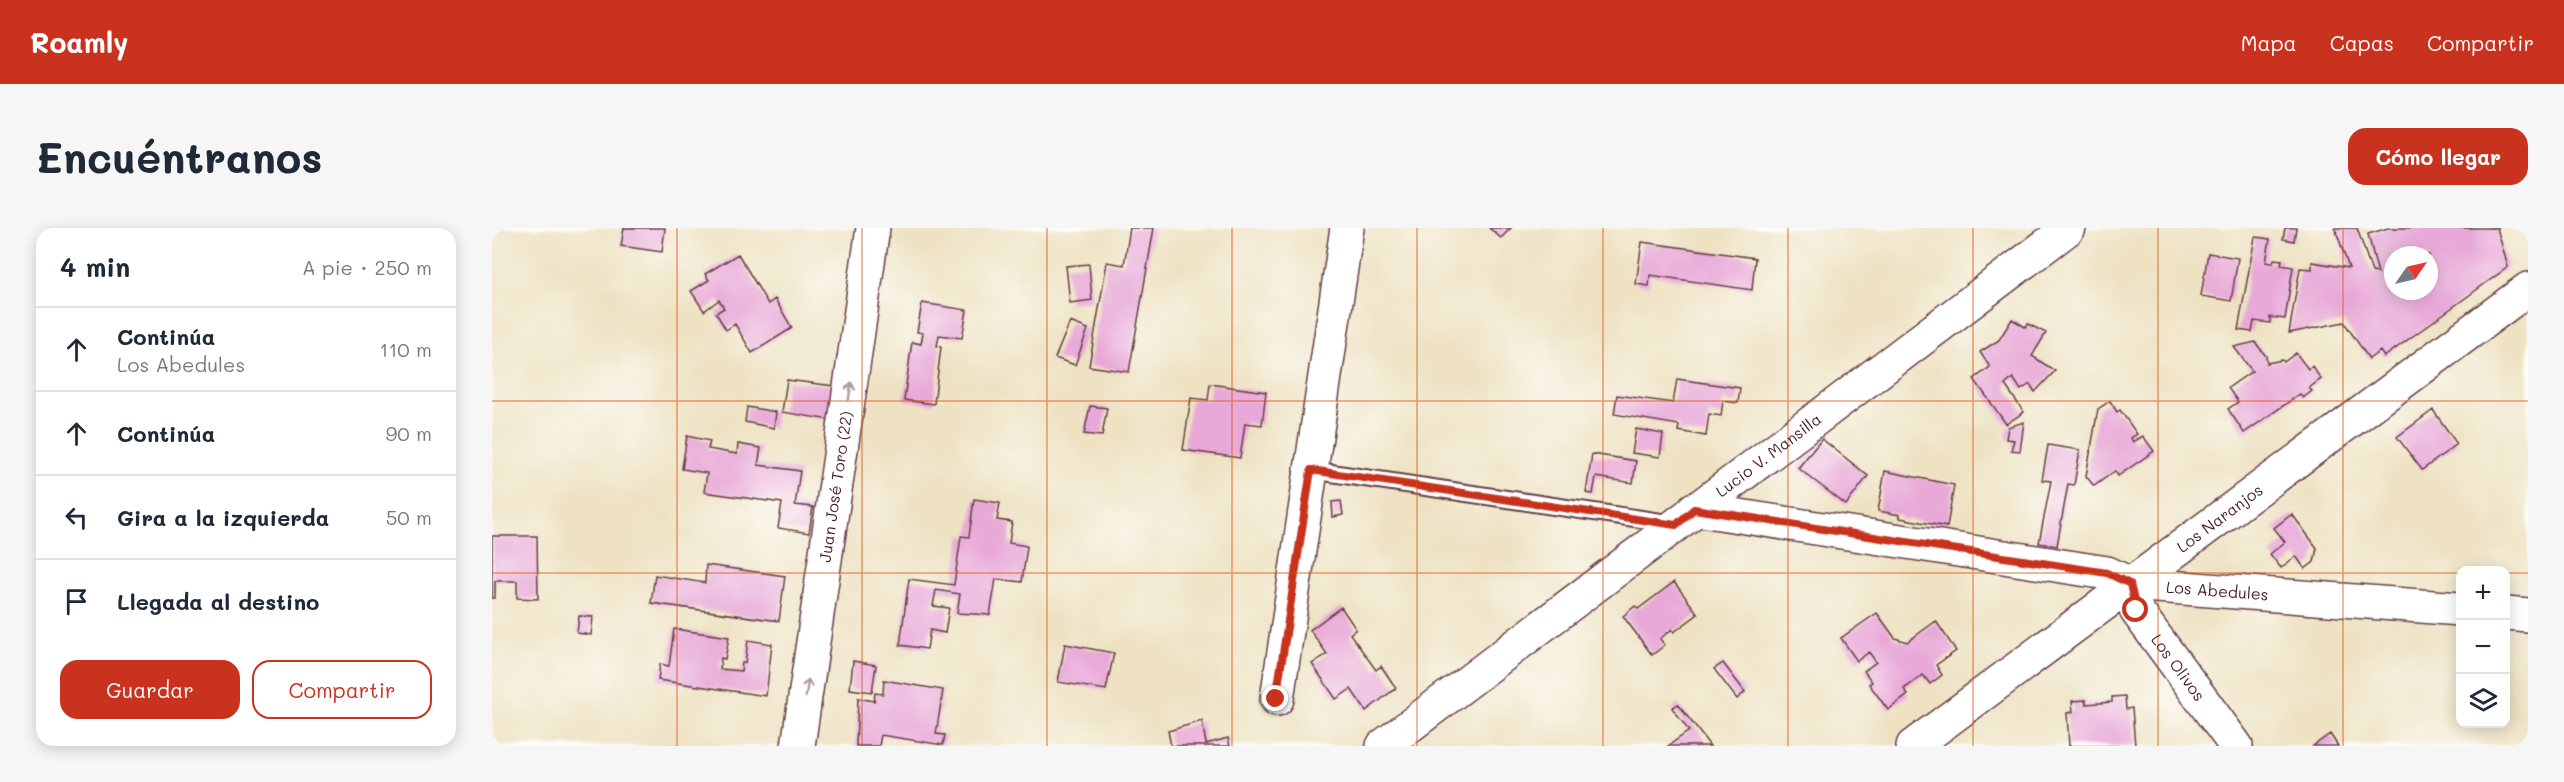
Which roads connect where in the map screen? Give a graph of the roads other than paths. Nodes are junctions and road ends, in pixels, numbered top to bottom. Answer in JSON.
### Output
{"nodes":[{"id":1,"x":873,"y":228,"type":"edge"},
{"id":2,"x":1347,"y":228,"type":"edge"},
{"id":3,"x":2068,"y":228,"type":"edge"},
{"id":4,"x":2528,"y":289,"type":"edge"},
{"id":5,"x":1311,"y":470,"type":"junction"},
{"id":6,"x":1685,"y":517,"type":"junction"},
{"id":7,"x":2130,"y":584,"type":"junction"},
{"id":8,"x":2456,"y":609,"type":"edge"},
{"id":9,"x":2510,"y":613,"type":"edge"},
{"id":10,"x":2528,"y":615,"type":"edge"},
{"id":11,"x":1276,"y":699,"type":"dead end"},
{"id":12,"x":798,"y":746,"type":"edge"},
{"id":13,"x":1383,"y":746,"type":"edge"},
{"id":14,"x":1913,"y":746,"type":"edge"},
{"id":15,"x":2236,"y":746,"type":"edge"}],
"edges":[{"from":12,"to":1,"type":"street","name":"Juan José Toro (22)","one_way":true},
{"from":2,"to":5,"type":"street"},
{"from":3,"to":6,"type":"street","name":"Lucio V. Mansilla"},
{"from":4,"to":7,"type":"street","name":"Los Naranjos"},
{"from":5,"to":6,"type":"lane"},
{"from":5,"to":11,"type":"street"},
{"from":6,"to":7,"type":"street","name":"Los Abedules"},
{"from":6,"to":13,"type":"street","name":"Lucio V. Mansilla"},
{"from":7,"to":8,"type":"street","name":"Los Abedules"},
{"from":7,"to":14,"type":"street","name":"Los Naranjos"},
{"from":7,"to":15,"type":"street","name":"Los Olivos"},
{"from":9,"to":10,"type":"street"}]}
